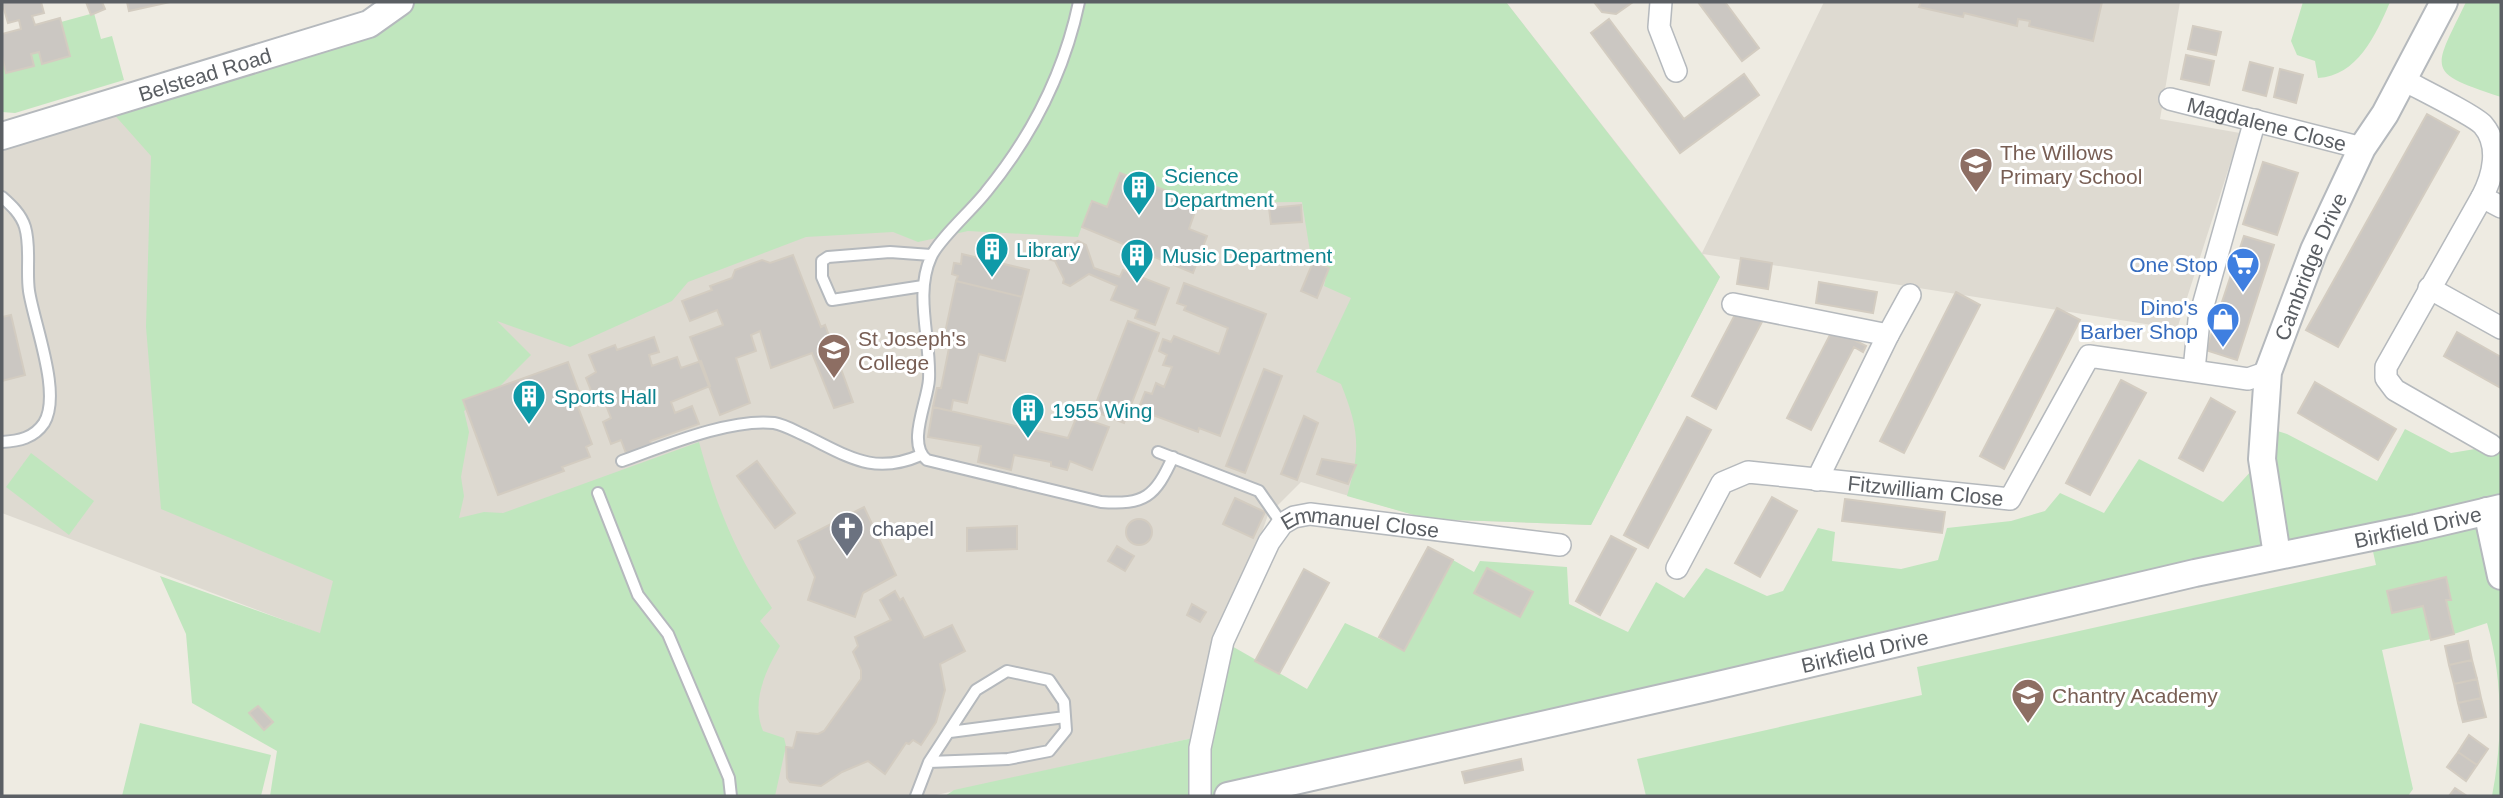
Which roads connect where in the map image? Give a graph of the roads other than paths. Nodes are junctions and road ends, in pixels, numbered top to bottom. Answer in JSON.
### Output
{"nodes":[{"id":1,"x":400,"y":2,"type":"edge"},
{"id":2,"x":1079,"y":2,"type":"edge"},
{"id":3,"x":1661,"y":2,"type":"edge"},
{"id":4,"x":2444,"y":2,"type":"edge"},
{"id":5,"x":1676,"y":71,"type":"dead end"},
{"id":6,"x":2402,"y":79,"type":"junction"},
{"id":7,"x":2170,"y":99,"type":"dead end"},
{"id":8,"x":2255,"y":120,"type":"junction"},
{"id":9,"x":2,"y":136,"type":"edge"},
{"id":10,"x":2362,"y":148,"type":"junction"},
{"id":11,"x":2,"y":197,"type":"edge"},
{"id":12,"x":2482,"y":197,"type":"junction"},
{"id":13,"x":2501,"y":207,"type":"edge"},
{"id":14,"x":931,"y":255,"type":"junction"},
{"id":15,"x":923,"y":286,"type":"junction"},
{"id":16,"x":2429,"y":288,"type":"junction"},
{"id":17,"x":1910,"y":295,"type":"dead end"},
{"id":18,"x":1732,"y":304,"type":"dead end"},
{"id":19,"x":2501,"y":328,"type":"edge"},
{"id":20,"x":1888,"y":335,"type":"junction"},
{"id":21,"x":2194,"y":370,"type":"junction"},
{"id":22,"x":2268,"y":372,"type":"junction"},
{"id":23,"x":2,"y":442,"type":"edge"},
{"id":24,"x":2491,"y":445,"type":"dead end"},
{"id":25,"x":1158,"y":452,"type":"dead end"},
{"id":26,"x":921,"y":455,"type":"junction"},
{"id":27,"x":1173,"y":457,"type":"junction"},
{"id":28,"x":622,"y":461,"type":"dead end"},
{"id":29,"x":1817,"y":480,"type":"junction"},
{"id":30,"x":598,"y":493,"type":"dead end"},
{"id":31,"x":2494,"y":510,"type":"edge"},
{"id":32,"x":1282,"y":524,"type":"junction"},
{"id":33,"x":1560,"y":545,"type":"dead end"},
{"id":34,"x":2277,"y":555,"type":"junction"},
{"id":35,"x":1677,"y":568,"type":"dead end"},
{"id":36,"x":2501,"y":576,"type":"edge"},
{"id":37,"x":1065,"y":717,"type":"junction"},
{"id":38,"x":950,"y":732,"type":"junction"},
{"id":39,"x":929,"y":762,"type":"junction"},
{"id":40,"x":731,"y":796,"type":"edge"},
{"id":41,"x":916,"y":796,"type":"edge"},
{"id":42,"x":1200,"y":796,"type":"edge"},
{"id":43,"x":1228,"y":796,"type":"edge"}],
"edges":[{"from":1,"to":9,"type":"street","name":"Belstead Road"},
{"from":2,"to":14,"type":"lane"},
{"from":3,"to":5,"type":"street"},
{"from":4,"to":6,"type":"street","name":"Cambridge Drive"},
{"from":6,"to":10,"type":"street","name":"Cambridge Drive"},
{"from":6,"to":12,"type":"street"},
{"from":7,"to":8,"type":"street","name":"Magdalene Close"},
{"from":8,"to":10,"type":"street","name":"Magdalene Close"},
{"from":8,"to":21,"type":"street"},
{"from":10,"to":22,"type":"street","name":"Cambridge Drive"},
{"from":11,"to":23,"type":"lane"},
{"from":12,"to":13,"type":"street"},
{"from":12,"to":16,"type":"street"},
{"from":14,"to":15,"type":"lane"},
{"from":14,"to":15,"type":"lane"},
{"from":15,"to":26,"type":"lane"},
{"from":16,"to":19,"type":"street"},
{"from":16,"to":24,"type":"street"},
{"from":17,"to":20,"type":"street"},
{"from":18,"to":20,"type":"street"},
{"from":20,"to":29,"type":"street"},
{"from":21,"to":22,"type":"street","name":"Fitzwilliam Close"},
{"from":21,"to":29,"type":"street","name":"Fitzwilliam Close"},
{"from":22,"to":34,"type":"street","name":"Cambridge Drive"},
{"from":25,"to":27,"type":"lane"},
{"from":26,"to":27,"type":"lane"},
{"from":26,"to":28,"type":"lane"},
{"from":27,"to":32,"type":"lane"},
{"from":29,"to":35,"type":"street","name":"Fitzwilliam Close"},
{"from":30,"to":40,"type":"lane"},
{"from":31,"to":34,"type":"street","name":"Birkfield Drive"},
{"from":31,"to":36,"type":"street"},
{"from":32,"to":33,"type":"street","name":"Emmanuel Close"},
{"from":32,"to":42,"type":"street","name":"Emmanuel Close"},
{"from":34,"to":43,"type":"street","name":"Birkfield Drive"},
{"from":37,"to":38,"type":"lane"},
{"from":37,"to":38,"type":"lane"},
{"from":37,"to":39,"type":"lane"},
{"from":38,"to":39,"type":"lane"},
{"from":39,"to":41,"type":"lane"}]}
